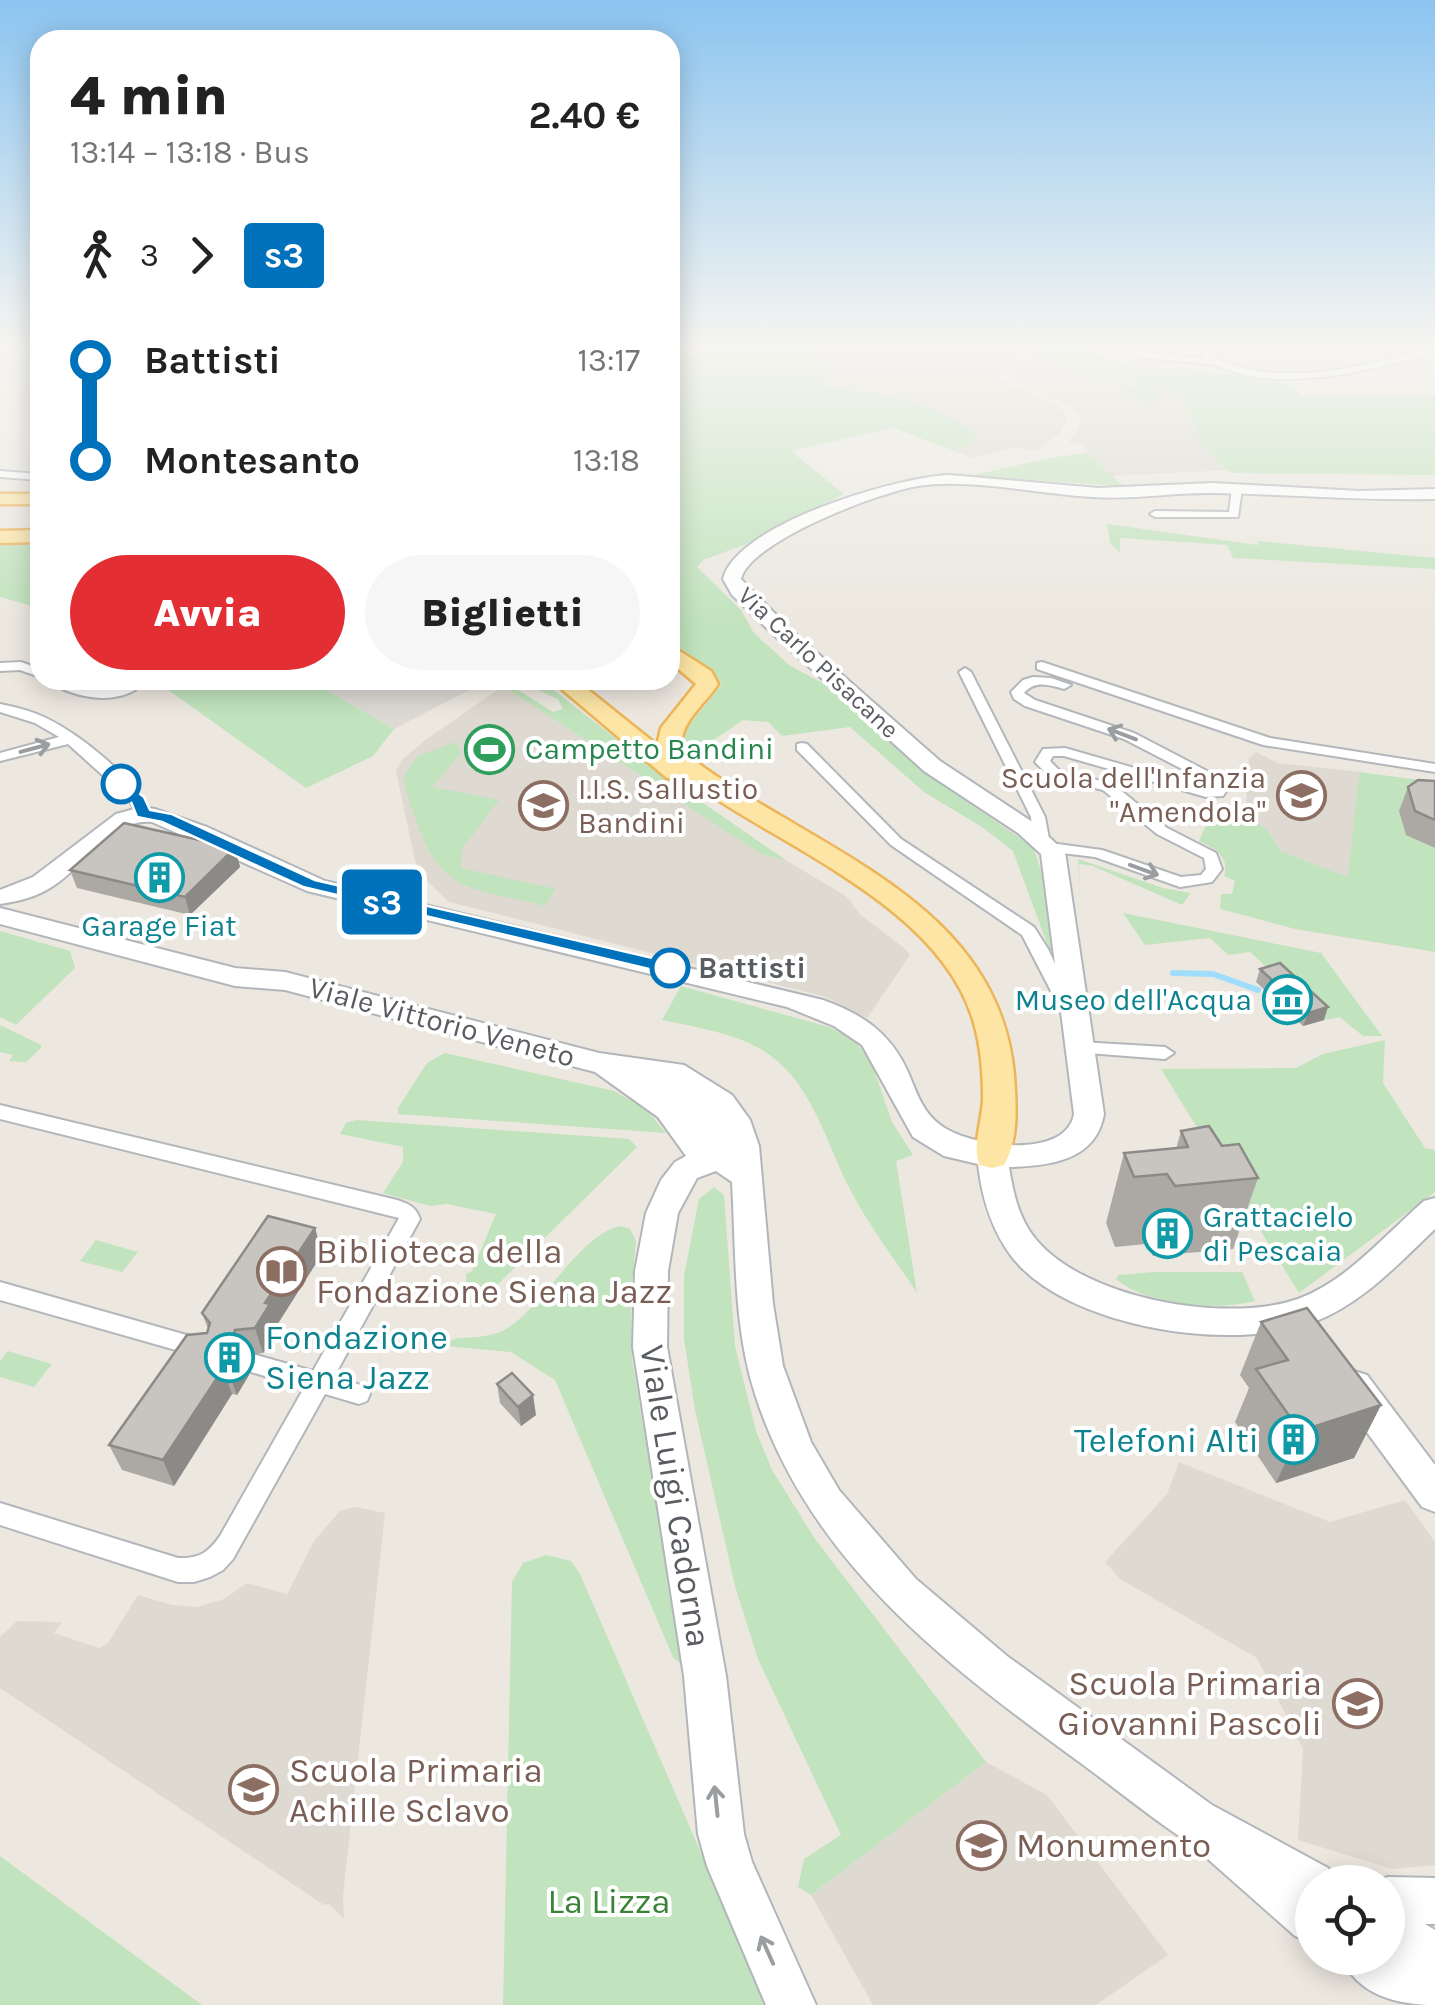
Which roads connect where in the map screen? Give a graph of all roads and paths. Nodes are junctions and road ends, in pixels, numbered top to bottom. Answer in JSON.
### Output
{"nodes":[{"id":1,"x":0,"y":474,"type":"edge"},
{"id":2,"x":30,"y":476,"type":"edge"},
{"id":3,"x":1237,"y":489,"type":"junction"},
{"id":4,"x":1435,"y":494,"type":"edge"},
{"id":5,"x":0,"y":499,"type":"edge"},
{"id":6,"x":30,"y":499,"type":"edge"},
{"id":7,"x":1155,"y":514,"type":"dead end"},
{"id":8,"x":0,"y":536,"type":"edge"},
{"id":9,"x":30,"y":536,"type":"edge"},
{"id":10,"x":680,"y":659,"type":"edge"},
{"id":11,"x":1042,"y":666,"type":"dead end"},
{"id":12,"x":0,"y":668,"type":"edge"},
{"id":13,"x":30,"y":669,"type":"edge"},
{"id":14,"x":964,"y":672,"type":"dead end"},
{"id":15,"x":78,"y":690,"type":"edge"},
{"id":16,"x":128,"y":690,"type":"dead end"},
{"id":17,"x":575,"y":690,"type":"edge"},
{"id":18,"x":0,"y":708,"type":"edge"},
{"id":19,"x":1227,"y":730,"type":"junction"},
{"id":20,"x":69,"y":739,"type":"junction"},
{"id":21,"x":802,"y":747,"type":"dead end"},
{"id":22,"x":0,"y":757,"type":"edge"},
{"id":23,"x":1435,"y":768,"type":"edge"},
{"id":24,"x":143,"y":814,"type":"junction"},
{"id":25,"x":1046,"y":844,"type":"junction"},
{"id":26,"x":7,"y":901,"type":"edge"},
{"id":27,"x":0,"y":916,"type":"edge"},
{"id":28,"x":285,"y":982,"type":"junction"},
{"id":29,"x":1074,"y":1001,"type":"junction"},
{"id":30,"x":1081,"y":1048,"type":"junction"},
{"id":31,"x":1165,"y":1053,"type":"dead end"},
{"id":32,"x":598,"y":1063,"type":"junction"},
{"id":33,"x":0,"y":1112,"type":"edge"},
{"id":34,"x":992,"y":1156,"type":"junction"},
{"id":35,"x":713,"y":1166,"type":"junction"},
{"id":36,"x":1435,"y":1210,"type":"edge"},
{"id":37,"x":0,"y":1291,"type":"edge"},
{"id":38,"x":1318,"y":1339,"type":"junction"},
{"id":39,"x":204,"y":1350,"type":"edge"},
{"id":40,"x":256,"y":1364,"type":"dead end"},
{"id":41,"x":319,"y":1382,"type":"junction"},
{"id":42,"x":359,"y":1394,"type":"dead end"},
{"id":43,"x":1435,"y":1495,"type":"edge"},
{"id":44,"x":0,"y":1514,"type":"edge"},
{"id":45,"x":1295,"y":1889,"type":"edge"},
{"id":46,"x":1405,"y":1900,"type":"edge"},
{"id":47,"x":1435,"y":1901,"type":"edge"},
{"id":48,"x":1394,"y":1975,"type":"edge"},
{"id":49,"x":1435,"y":2000,"type":"edge"},
{"id":50,"x":792,"y":2005,"type":"edge"}],
"edges":[{"from":1,"to":2,"type":"street"},
{"from":3,"to":4,"type":"street","name":"Via Carlo Pisacane"},
{"from":3,"to":7,"type":"street"},
{"from":3,"to":25,"type":"street","name":"Via Carlo Pisacane"},
{"from":5,"to":6,"type":"main road"},
{"from":8,"to":9,"type":"main road"},
{"from":10,"to":34,"type":"main road"},
{"from":11,"to":19,"type":"street"},
{"from":12,"to":13,"type":"street"},
{"from":14,"to":25,"type":"street"},
{"from":15,"to":16,"type":"street"},
{"from":17,"to":34,"type":"main road"},
{"from":18,"to":20,"type":"street"},
{"from":19,"to":23,"type":"street"},
{"from":25,"to":19,"type":"street","one_way":true},
{"from":22,"to":20,"type":"street","one_way":true},
{"from":20,"to":24,"type":"street"},
{"from":21,"to":29,"type":"street"},
{"from":24,"to":26,"type":"street"},
{"from":24,"to":34,"type":"street"},
{"from":25,"to":29,"type":"street"},
{"from":26,"to":28,"type":"street","name":"Viale Vittorio Veneto"},
{"from":27,"to":28,"type":"street","name":"Viale Vittorio Veneto"},
{"from":28,"to":32,"type":"street","name":"Viale Vittorio Veneto"},
{"from":29,"to":30,"type":"street"},
{"from":30,"to":31,"type":"street"},
{"from":30,"to":34,"type":"street"},
{"from":32,"to":35,"type":"street","name":"Viale Vittorio Veneto"},
{"from":32,"to":35,"type":"street","name":"Viale Vittorio Veneto"},
{"from":33,"to":41,"type":"street"},
{"from":34,"to":38,"type":"street"},
{"from":35,"to":45,"type":"street"},
{"from":50,"to":35,"type":"street","name":"Viale Luigi Cadorna","one_way":true},
{"from":36,"to":38,"type":"street"},
{"from":37,"to":39,"type":"street"},
{"from":38,"to":43,"type":"street"},
{"from":40,"to":41,"type":"street"},
{"from":41,"to":42,"type":"street"},
{"from":41,"to":44,"type":"street"},
{"from":46,"to":47,"type":"street"},
{"from":48,"to":49,"type":"street"}]}
